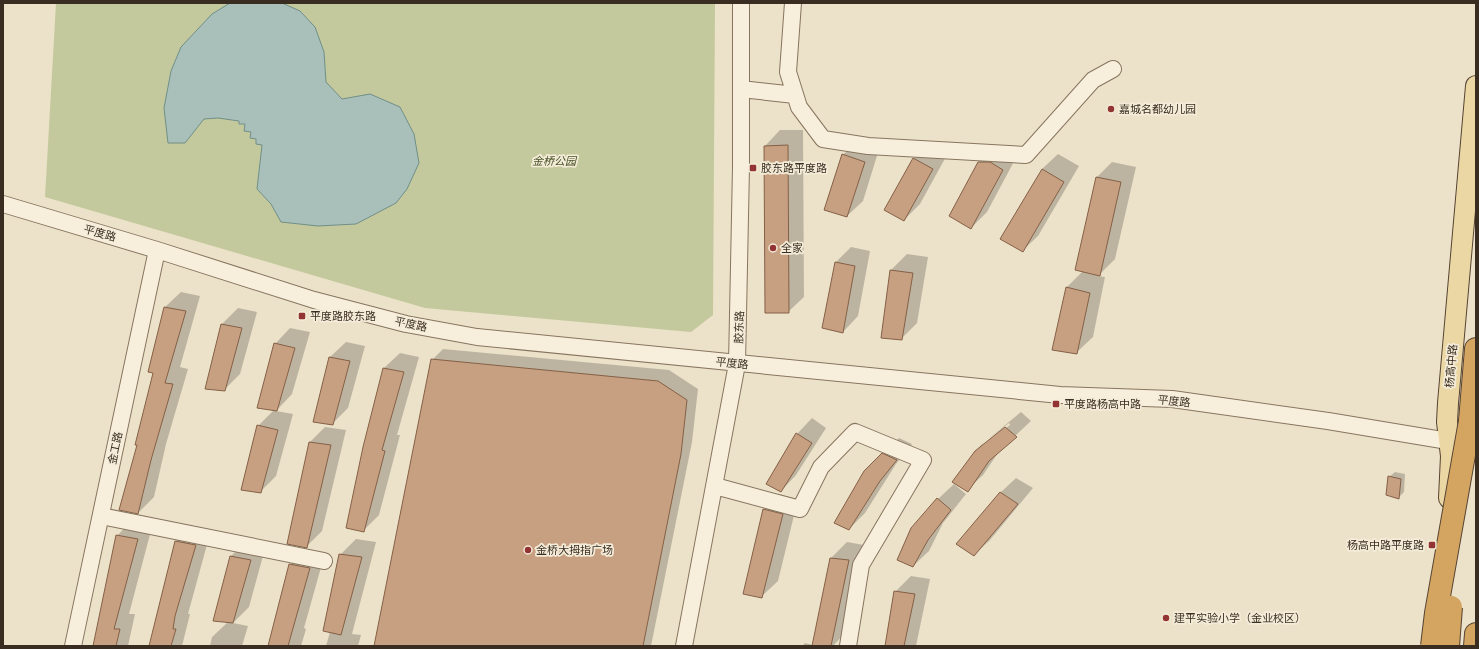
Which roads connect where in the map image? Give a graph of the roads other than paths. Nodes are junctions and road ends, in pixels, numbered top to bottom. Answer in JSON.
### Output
{"nodes":[{"id":1,"x":741,"y":3,"type":"edge"},
{"id":2,"x":793,"y":3,"type":"edge"},
{"id":3,"x":1113,"y":69,"type":"dead end"},
{"id":4,"x":1476,"y":86,"type":"edge"},
{"id":5,"x":741,"y":89,"type":"junction"},
{"id":6,"x":795,"y":95,"type":"junction"},
{"id":7,"x":3,"y":204,"type":"edge"},
{"id":8,"x":157,"y":250,"type":"junction"},
{"id":9,"x":1476,"y":349,"type":"edge"},
{"id":10,"x":737,"y":364,"type":"junction"},
{"id":11,"x":1470,"y":421,"type":"junction"},
{"id":12,"x":1449,"y":441,"type":"junction"},
{"id":13,"x":1476,"y":446,"type":"edge"},
{"id":14,"x":715,"y":486,"type":"junction"},
{"id":15,"x":101,"y":516,"type":"junction"},
{"id":16,"x":324,"y":562,"type":"dead end"},
{"id":17,"x":1476,"y":634,"type":"edge"},
{"id":18,"x":73,"y":646,"type":"edge"},
{"id":19,"x":684,"y":646,"type":"edge"},
{"id":20,"x":848,"y":646,"type":"edge"},
{"id":21,"x":1432,"y":646,"type":"edge"},
{"id":22,"x":1438,"y":646,"type":"edge"},
{"id":23,"x":1448,"y":646,"type":"edge"},
{"id":24,"x":1475,"y":646,"type":"edge"}],
"edges":[{"from":1,"to":5,"type":"street","name":"胶东路"},
{"from":2,"to":6,"type":"street"},
{"from":3,"to":6,"type":"street"},
{"from":4,"to":12,"type":"main road","name":"杨高中路"},
{"from":5,"to":6,"type":"street"},
{"from":5,"to":10,"type":"street","name":"胶东路"},
{"from":7,"to":8,"type":"street","name":"平度路"},
{"from":8,"to":10,"type":"street","name":"平度路"},
{"from":8,"to":15,"type":"street","name":"金工路"},
{"from":9,"to":11,"type":"highway"},
{"from":10,"to":12,"type":"street","name":"平度路"},
{"from":10,"to":14,"type":"street","name":"胶东路"},
{"from":11,"to":21,"type":"highway","bridge":true},
{"from":11,"to":23,"type":"highway","bridge":true},
{"from":12,"to":13,"type":"street","name":"平度路"},
{"from":12,"to":22,"type":"main road","name":"杨高中路"},
{"from":14,"to":19,"type":"street","name":"胶东路"},
{"from":14,"to":20,"type":"street"},
{"from":15,"to":16,"type":"street"},
{"from":15,"to":18,"type":"street","name":"金工路"},
{"from":17,"to":24,"type":"highway"}]}
